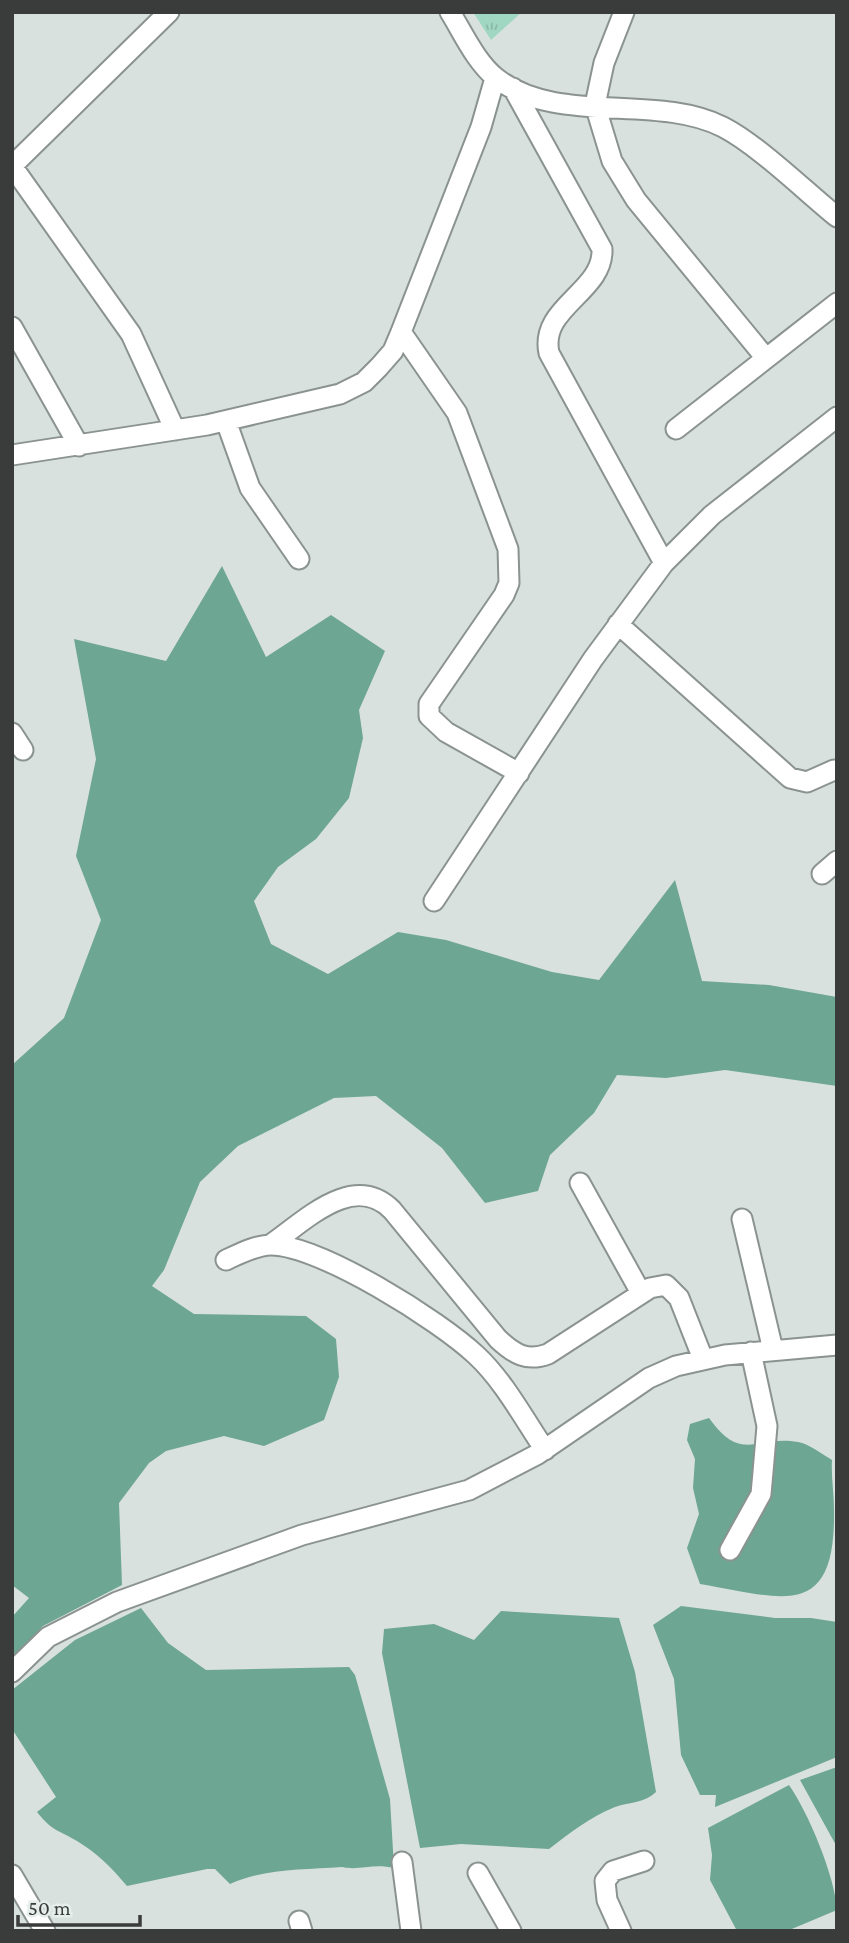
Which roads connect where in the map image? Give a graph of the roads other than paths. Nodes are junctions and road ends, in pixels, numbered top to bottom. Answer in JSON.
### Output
{"nodes":[{"id":1,"x":169,"y":12,"type":"edge"},
{"id":2,"x":450,"y":12,"type":"edge"},
{"id":3,"x":624,"y":12,"type":"edge"},
{"id":4,"x":495,"y":78,"type":"junction"},
{"id":5,"x":513,"y":88,"type":"junction"},
{"id":6,"x":595,"y":106,"type":"junction"},
{"id":7,"x":12,"y":166,"type":"edge"},
{"id":8,"x":837,"y":217,"type":"edge"},
{"id":9,"x":837,"y":303,"type":"edge"},
{"id":10,"x":12,"y":327,"type":"edge"},
{"id":11,"x":401,"y":332,"type":"junction"},
{"id":12,"x":765,"y":357,"type":"junction"},
{"id":13,"x":837,"y":417,"type":"edge"},
{"id":14,"x":226,"y":421,"type":"junction"},
{"id":15,"x":676,"y":429,"type":"dead end"},
{"id":16,"x":175,"y":430,"type":"junction"},
{"id":17,"x":79,"y":446,"type":"junction"},
{"id":18,"x":12,"y":455,"type":"edge"},
{"id":19,"x":299,"y":559,"type":"dead end"},
{"id":20,"x":664,"y":563,"type":"junction"},
{"id":21,"x":618,"y":625,"type":"junction"},
{"id":22,"x":12,"y":733,"type":"edge"},
{"id":23,"x":23,"y":750,"type":"dead end"},
{"id":24,"x":836,"y":770,"type":"edge"},
{"id":25,"x":519,"y":773,"type":"junction"},
{"id":26,"x":435,"y":901,"type":"dead end"},
{"id":27,"x":580,"y":1183,"type":"dead end"},
{"id":28,"x":742,"y":1219,"type":"dead end"},
{"id":29,"x":270,"y":1245,"type":"junction"},
{"id":30,"x":226,"y":1260,"type":"dead end"},
{"id":31,"x":641,"y":1293,"type":"junction"},
{"id":32,"x":837,"y":1345,"type":"edge"},
{"id":33,"x":773,"y":1350,"type":"junction"},
{"id":34,"x":751,"y":1352,"type":"junction"},
{"id":35,"x":703,"y":1359,"type":"junction"},
{"id":36,"x":545,"y":1450,"type":"junction"},
{"id":37,"x":730,"y":1550,"type":"dead end"},
{"id":38,"x":12,"y":1672,"type":"edge"},
{"id":39,"x":644,"y":1861,"type":"dead end"},
{"id":40,"x":402,"y":1862,"type":"dead end"},
{"id":41,"x":478,"y":1873,"type":"dead end"},
{"id":42,"x":12,"y":1875,"type":"edge"},
{"id":43,"x":44,"y":1931,"type":"edge"},
{"id":44,"x":411,"y":1931,"type":"edge"},
{"id":45,"x":511,"y":1931,"type":"edge"},
{"id":46,"x":621,"y":1931,"type":"edge"}],
"edges":[{"from":1,"to":7,"type":"street"},
{"from":2,"to":4,"type":"street"},
{"from":3,"to":6,"type":"street"},
{"from":4,"to":5,"type":"street"},
{"from":4,"to":11,"type":"street"},
{"from":5,"to":6,"type":"street"},
{"from":5,"to":20,"type":"street"},
{"from":6,"to":8,"type":"street"},
{"from":6,"to":12,"type":"street"},
{"from":7,"to":16,"type":"street"},
{"from":9,"to":12,"type":"street"},
{"from":10,"to":17,"type":"street"},
{"from":11,"to":14,"type":"street"},
{"from":11,"to":25,"type":"street"},
{"from":12,"to":15,"type":"street"},
{"from":13,"to":20,"type":"street"},
{"from":14,"to":16,"type":"street"},
{"from":14,"to":19,"type":"street"},
{"from":16,"to":17,"type":"street"},
{"from":17,"to":18,"type":"street"},
{"from":20,"to":21,"type":"street"},
{"from":21,"to":24,"type":"street"},
{"from":21,"to":25,"type":"street"},
{"from":22,"to":23,"type":"street"},
{"from":25,"to":26,"type":"street"},
{"from":27,"to":31,"type":"street"},
{"from":28,"to":33,"type":"street"},
{"from":29,"to":30,"type":"street"},
{"from":29,"to":31,"type":"street"},
{"from":29,"to":36,"type":"street"},
{"from":31,"to":35,"type":"street"},
{"from":32,"to":33,"type":"street"},
{"from":33,"to":34,"type":"street"},
{"from":34,"to":35,"type":"street"},
{"from":34,"to":37,"type":"street"},
{"from":35,"to":36,"type":"street"},
{"from":36,"to":38,"type":"street"},
{"from":39,"to":46,"type":"street"},
{"from":40,"to":44,"type":"street"},
{"from":41,"to":45,"type":"street"},
{"from":42,"to":43,"type":"street"}]}
